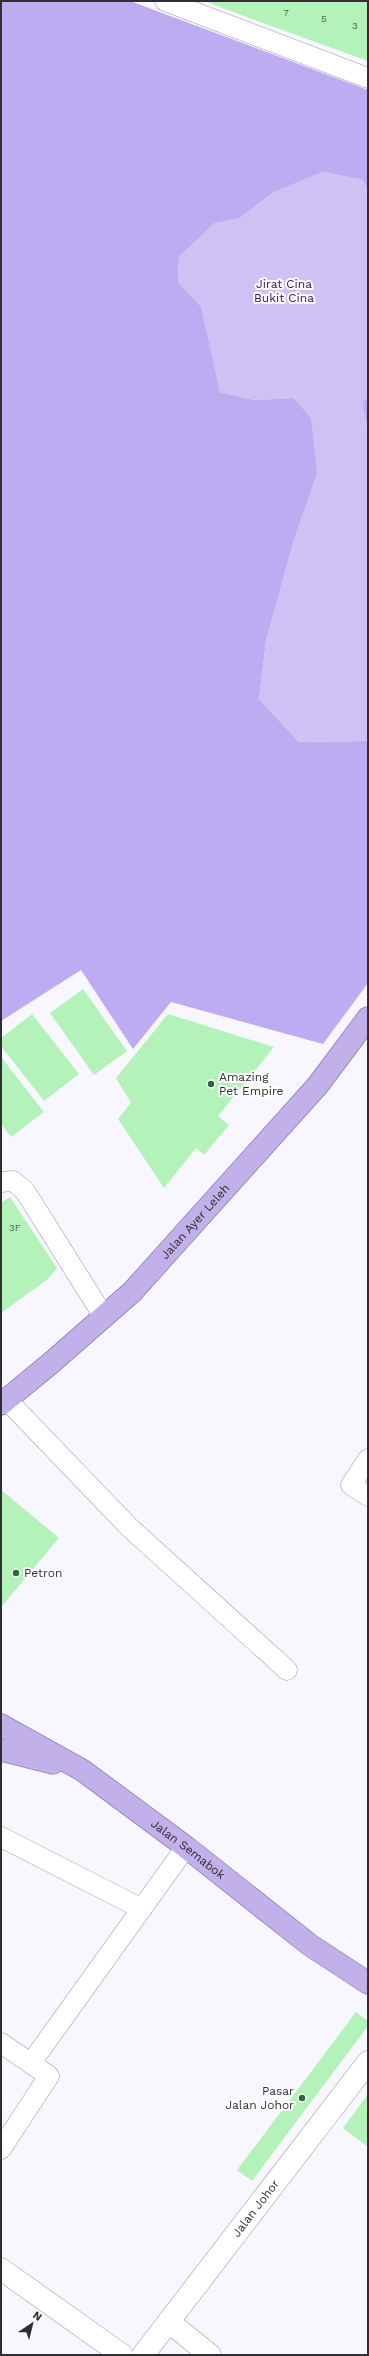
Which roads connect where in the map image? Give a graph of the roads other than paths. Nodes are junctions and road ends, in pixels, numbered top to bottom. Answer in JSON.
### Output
{"nodes":[{"id":1,"x":165,"y":1,"type":"edge"},
{"id":2,"x":368,"y":78,"type":"edge"},
{"id":3,"x":368,"y":1018,"type":"edge"},
{"id":4,"x":1,"y":1182,"type":"edge"},
{"id":5,"x":104,"y":1317,"type":"junction"},
{"id":6,"x":4,"y":1402,"type":"edge"},
{"id":7,"x":368,"y":1459,"type":"edge"},
{"id":8,"x":368,"y":1496,"type":"edge"},
{"id":9,"x":287,"y":1670,"type":"dead end"},
{"id":10,"x":1,"y":1725,"type":"edge"},
{"id":11,"x":1,"y":1750,"type":"edge"},
{"id":12,"x":82,"y":1770,"type":"junction"},
{"id":13,"x":1,"y":1837,"type":"edge"},
{"id":14,"x":186,"y":1847,"type":"junction"},
{"id":15,"x":142,"y":1909,"type":"junction"},
{"id":16,"x":368,"y":1983,"type":"edge"},
{"id":17,"x":1,"y":2043,"type":"edge"},
{"id":18,"x":368,"y":2062,"type":"edge"},
{"id":19,"x":31,"y":2063,"type":"junction"},
{"id":20,"x":1,"y":2149,"type":"edge"},
{"id":21,"x":1,"y":2269,"type":"edge"},
{"id":22,"x":169,"y":2322,"type":"junction"},
{"id":23,"x":122,"y":2355,"type":"edge"},
{"id":24,"x":143,"y":2355,"type":"edge"},
{"id":25,"x":210,"y":2355,"type":"edge"}],
"edges":[{"from":1,"to":2,"type":"lane"},
{"from":3,"to":5,"type":"main road","name":"Jalan Ayer Leleh"},
{"from":4,"to":5,"type":"lane"},
{"from":5,"to":6,"type":"main road","name":"Jalan Ayer Leleh"},
{"from":6,"to":9,"type":"lane"},
{"from":7,"to":8,"type":"lane"},
{"from":10,"to":12,"type":"main road","name":"Jalan Semabok"},
{"from":11,"to":12,"type":"main road"},
{"from":12,"to":14,"type":"main road","name":"Jalan Semabok"},
{"from":13,"to":15,"type":"lane"},
{"from":14,"to":15,"type":"lane"},
{"from":14,"to":16,"type":"main road","name":"Jalan Semabok"},
{"from":15,"to":19,"type":"lane"},
{"from":17,"to":19,"type":"lane"},
{"from":18,"to":22,"type":"street","name":"Jalan Johor"},
{"from":19,"to":20,"type":"lane"},
{"from":21,"to":23,"type":"street"},
{"from":22,"to":24,"type":"street","name":"Jalan Johor"},
{"from":22,"to":25,"type":"street"}]}
